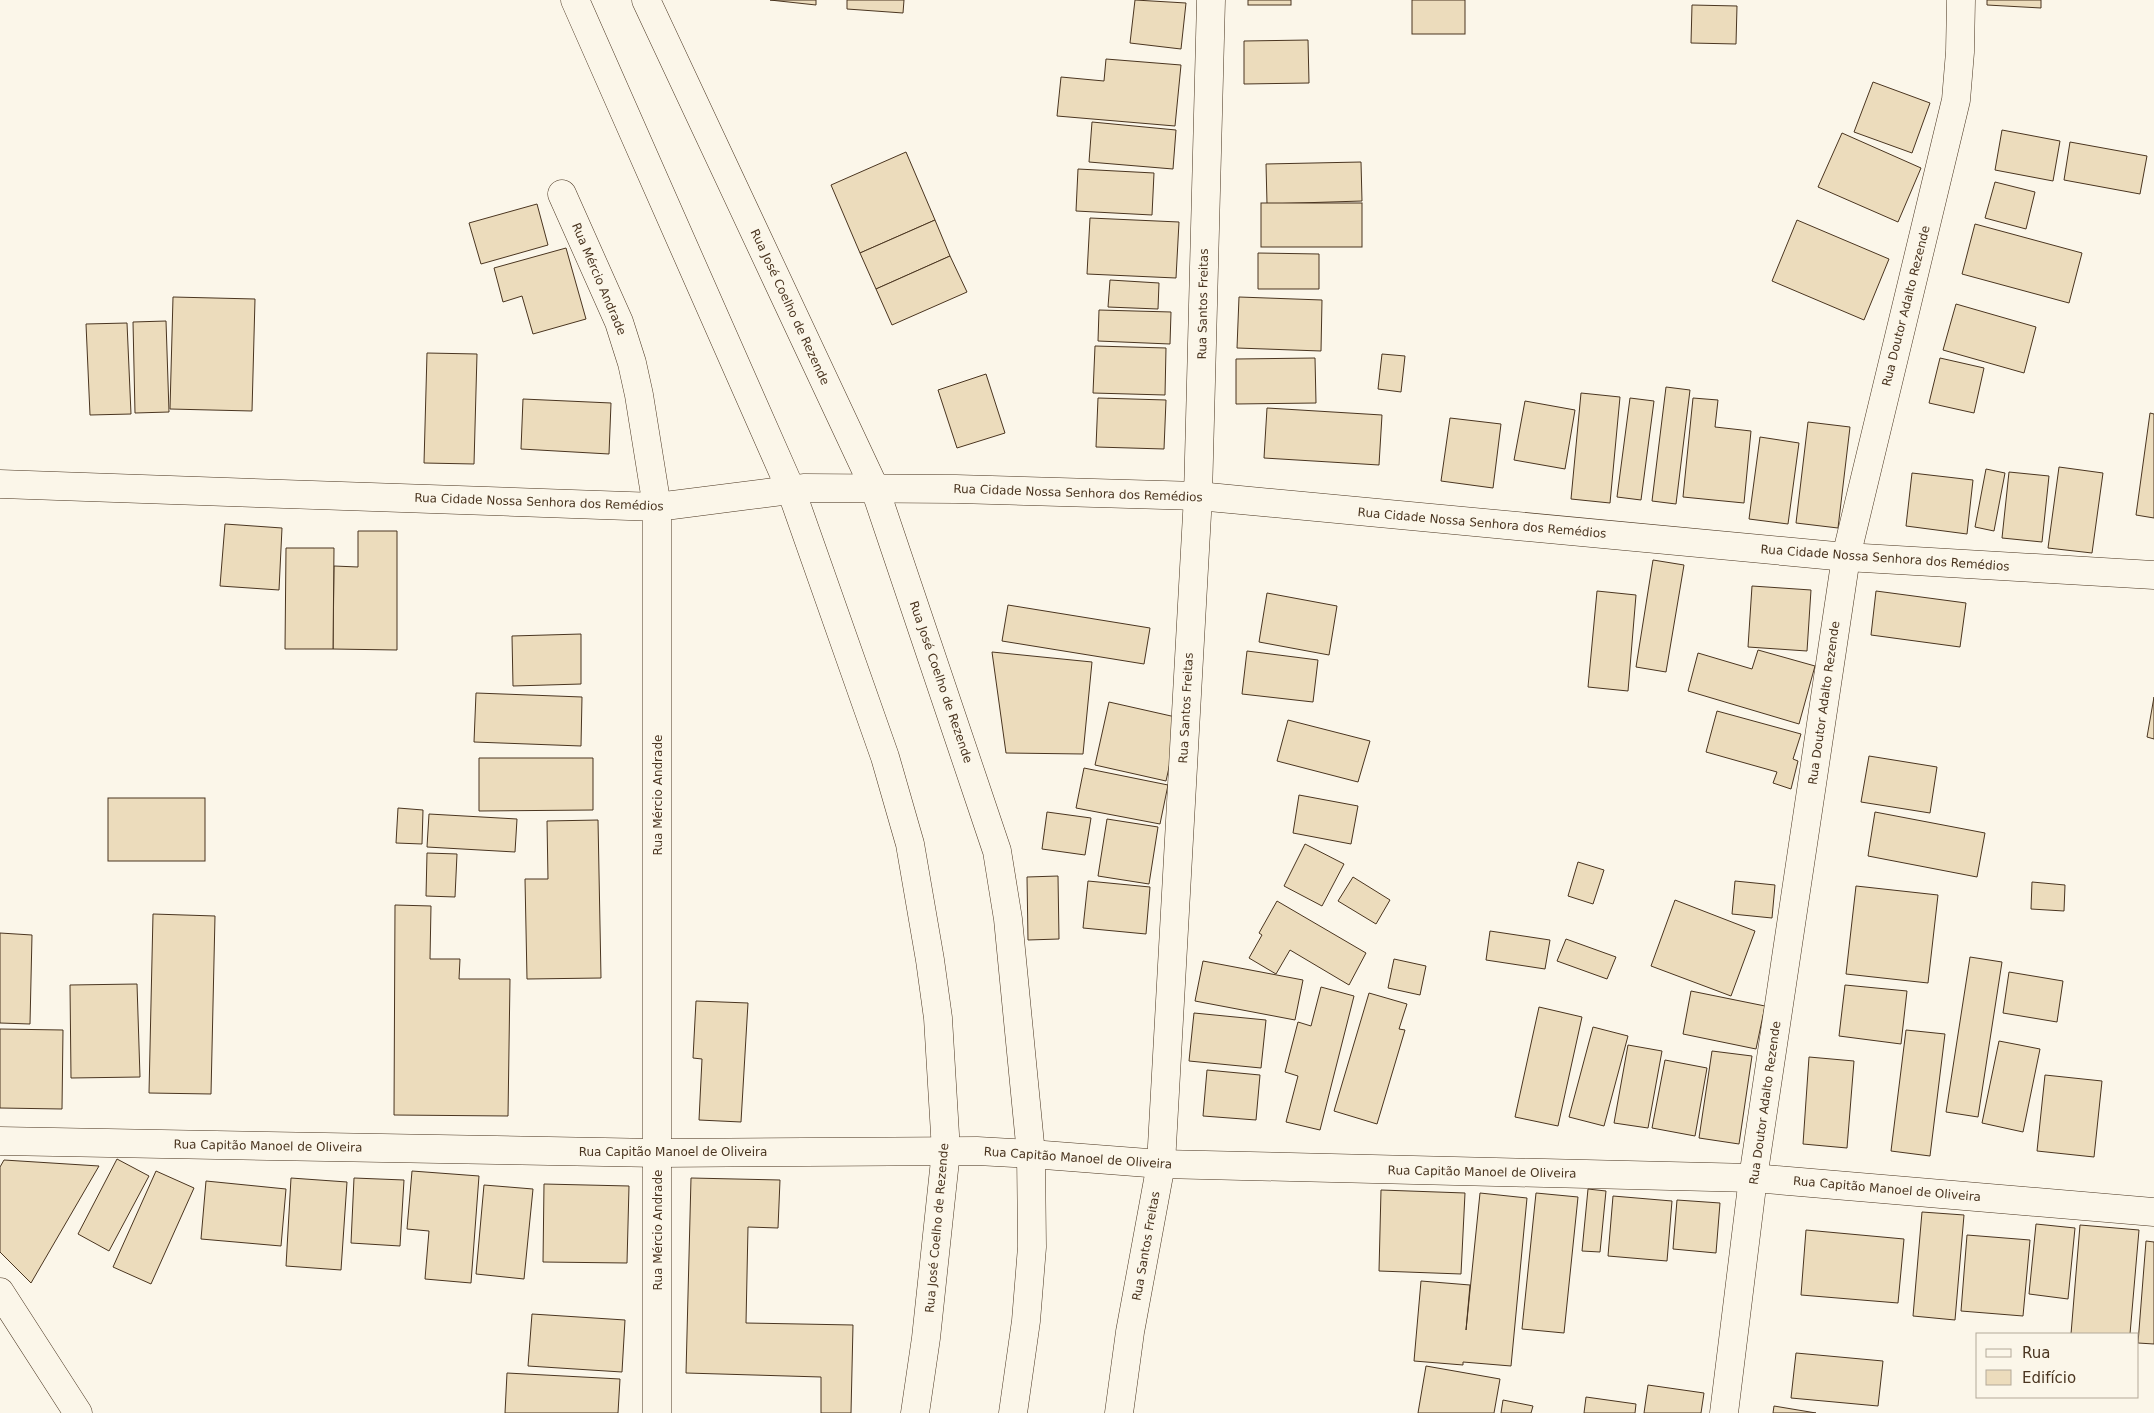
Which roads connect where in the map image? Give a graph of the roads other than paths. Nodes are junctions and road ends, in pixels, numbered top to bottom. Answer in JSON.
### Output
{"nodes":[{"id":1,"x":575,"y":0,"type":"edge"},
{"id":2,"x":646,"y":0,"type":"edge"},
{"id":3,"x":1210,"y":0,"type":"edge"},
{"id":4,"x":1961,"y":0,"type":"edge"},
{"id":5,"x":562,"y":194,"type":"dead end"},
{"id":6,"x":0,"y":484,"type":"edge"},
{"id":7,"x":875,"y":489,"type":"junction"},
{"id":8,"x":791,"y":490,"type":"junction"},
{"id":9,"x":1198,"y":496,"type":"junction"},
{"id":10,"x":657,"y":507,"type":"junction"},
{"id":11,"x":1846,"y":557,"type":"junction"},
{"id":12,"x":2154,"y":575,"type":"edge"},
{"id":13,"x":0,"y":1141,"type":"edge"},
{"id":14,"x":946,"y":1151,"type":"junction"},
{"id":15,"x":658,"y":1153,"type":"junction"},
{"id":16,"x":1031,"y":1154,"type":"junction"},
{"id":17,"x":1161,"y":1164,"type":"junction"},
{"id":18,"x":1753,"y":1178,"type":"junction"},
{"id":19,"x":2154,"y":1212,"type":"edge"},
{"id":20,"x":0,"y":1292,"type":"edge"},
{"id":21,"x":78,"y":1413,"type":"edge"},
{"id":22,"x":657,"y":1413,"type":"edge"},
{"id":23,"x":915,"y":1413,"type":"edge"},
{"id":24,"x":1012,"y":1413,"type":"edge"},
{"id":25,"x":1119,"y":1413,"type":"edge"},
{"id":26,"x":1724,"y":1413,"type":"edge"}],
"edges":[{"from":1,"to":8,"type":"street","name":"Rua José Coelho de Rezende"},
{"from":2,"to":7,"type":"street","name":"Rua José Coelho de Rezende"},
{"from":3,"to":9,"type":"street","name":"Rua Santos Freitas"},
{"from":4,"to":11,"type":"street","name":"Rua Doutor Adalto Rezende"},
{"from":5,"to":10,"type":"street","name":"Rua Mércio Andrade"},
{"from":6,"to":10,"type":"street","name":"Rua Cidade Nossa Senhora dos Remédios"},
{"from":7,"to":8,"type":"street","name":"Rua Cidade Nossa Senhora dos Remédios"},
{"from":7,"to":9,"type":"street","name":"Rua Cidade Nossa Senhora dos Remédios"},
{"from":7,"to":16,"type":"street","name":"Rua José Coelho de Rezende"},
{"from":8,"to":10,"type":"street","name":"Rua Cidade Nossa Senhora dos Remédios"},
{"from":8,"to":14,"type":"street","name":"Rua José Coelho de Rezende"},
{"from":9,"to":11,"type":"street","name":"Rua Cidade Nossa Senhora dos Remédios"},
{"from":9,"to":17,"type":"street","name":"Rua Santos Freitas"},
{"from":10,"to":15,"type":"street","name":"Rua Mércio Andrade"},
{"from":11,"to":12,"type":"street","name":"Rua Cidade Nossa Senhora dos Remédios"},
{"from":11,"to":18,"type":"street","name":"Rua Doutor Adalto Rezende"},
{"from":13,"to":15,"type":"street","name":"Rua Capitão Manoel de Oliveira"},
{"from":14,"to":15,"type":"street","name":"Rua Capitão Manoel de Oliveira"},
{"from":14,"to":16,"type":"street","name":"Rua Capitão Manoel de Oliveira"},
{"from":14,"to":23,"type":"street","name":"Rua José Coelho de Rezende"},
{"from":15,"to":22,"type":"street","name":"Rua Mércio Andrade"},
{"from":16,"to":17,"type":"street","name":"Rua Capitão Manoel de Oliveira"},
{"from":16,"to":24,"type":"street","name":"Rua José Coelho de Rezende"},
{"from":17,"to":18,"type":"street","name":"Rua Capitão Manoel de Oliveira"},
{"from":17,"to":25,"type":"street","name":"Rua Santos Freitas"},
{"from":18,"to":19,"type":"street","name":"Rua Capitão Manoel de Oliveira"},
{"from":18,"to":26,"type":"street","name":"Rua Doutor Adalto Rezende"},
{"from":20,"to":21,"type":"street"}]}
